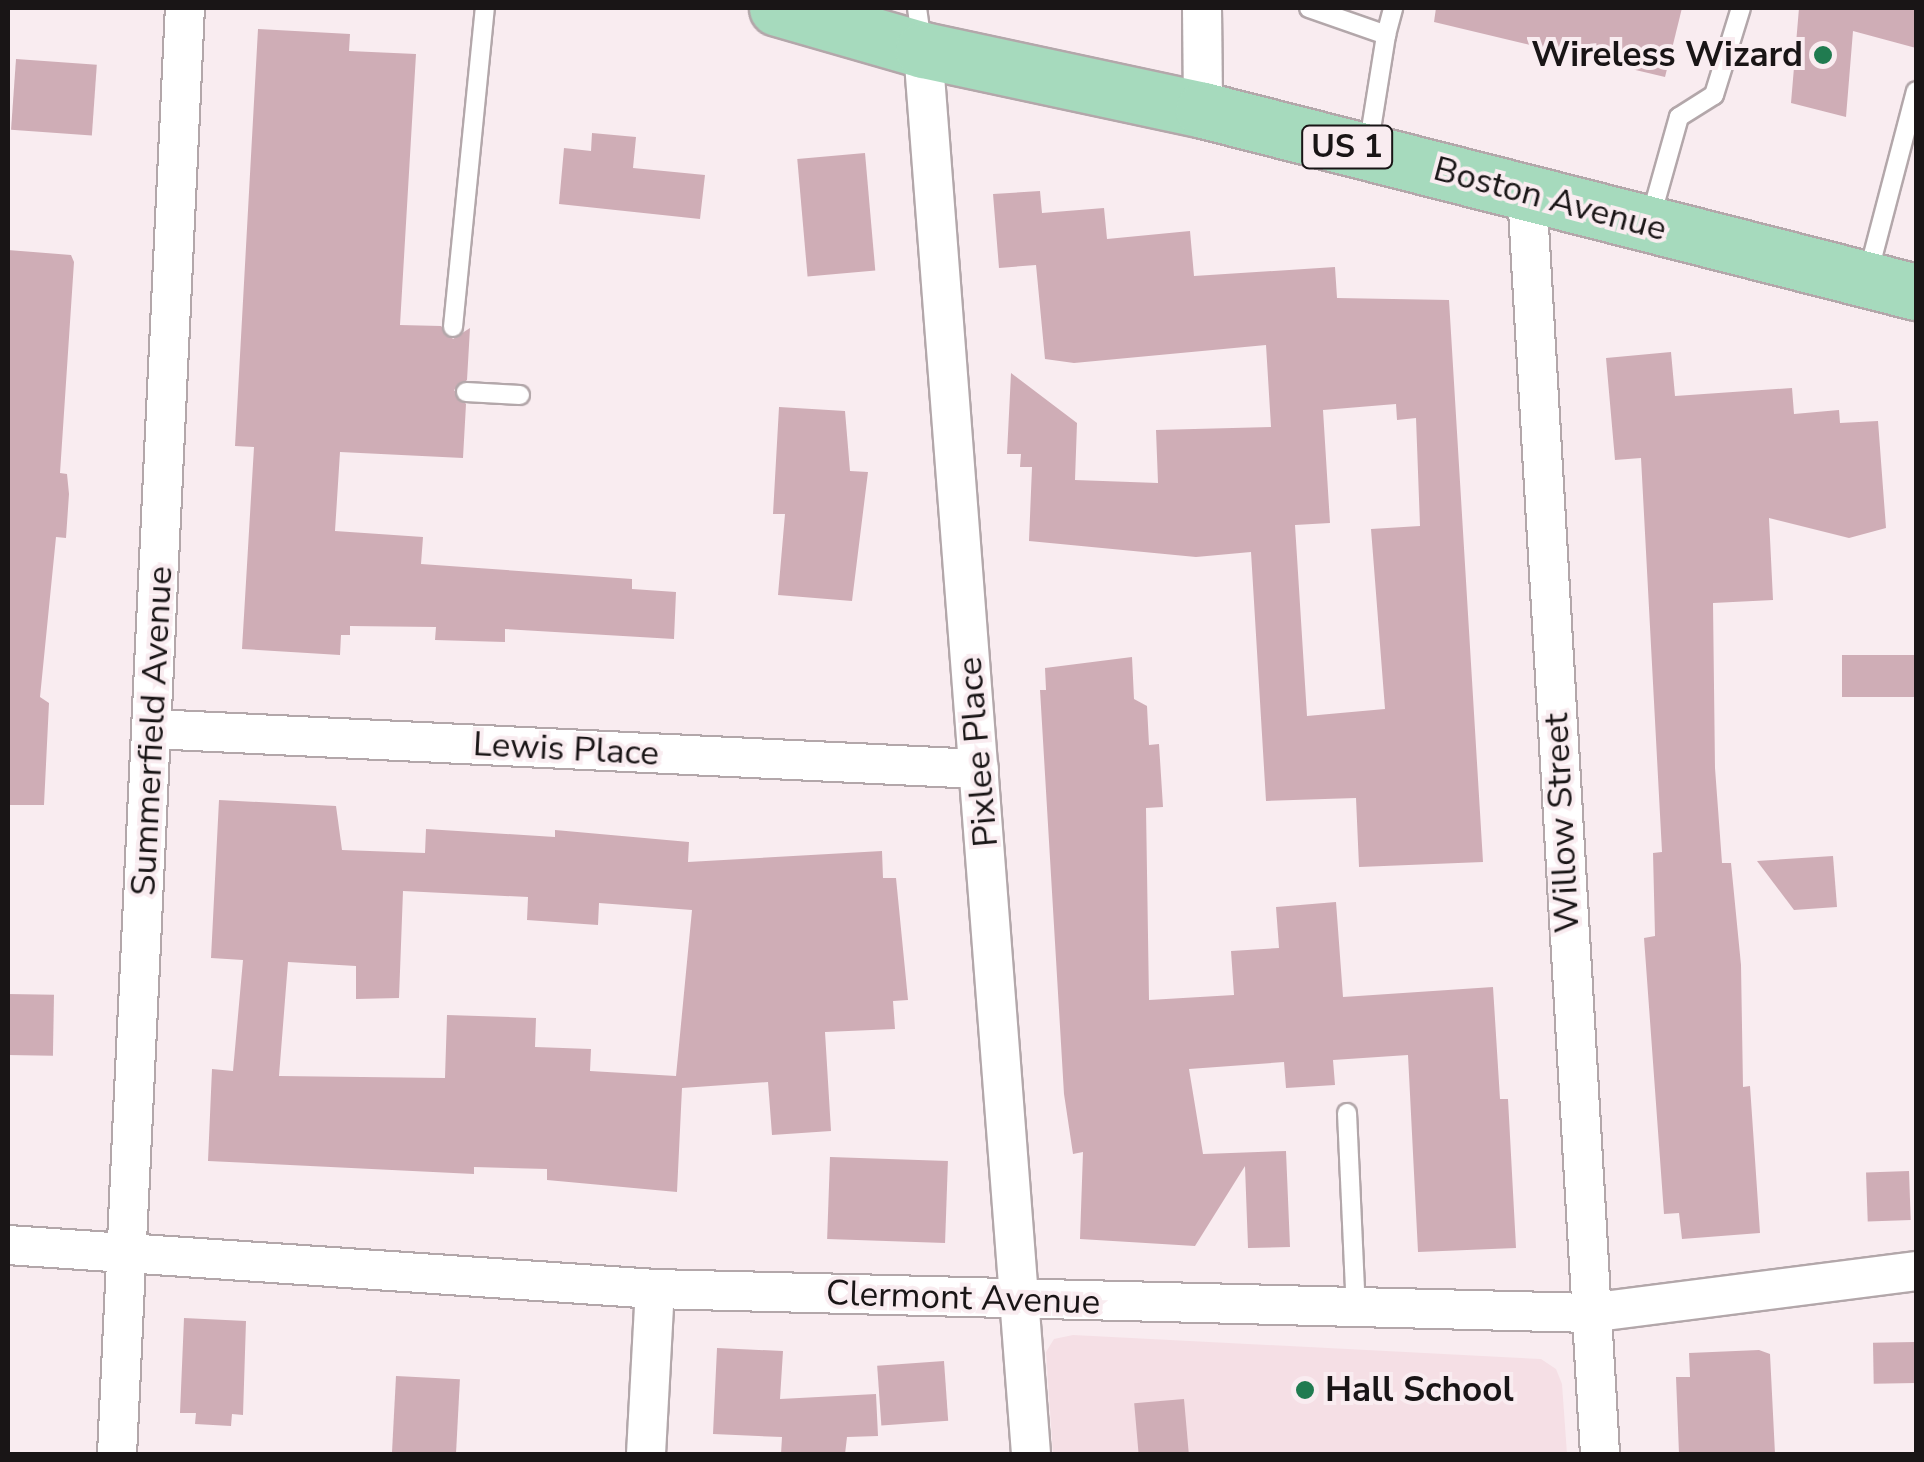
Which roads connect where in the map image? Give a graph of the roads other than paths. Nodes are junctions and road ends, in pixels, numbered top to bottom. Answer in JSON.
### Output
{"nodes":[{"id":1,"x":186,"y":8,"type":"edge"},
{"id":2,"x":485,"y":8,"type":"edge"},
{"id":3,"x":1202,"y":8,"type":"edge"},
{"id":4,"x":1309,"y":8,"type":"edge"},
{"id":5,"x":1394,"y":8,"type":"edge"},
{"id":6,"x":1741,"y":8,"type":"edge"},
{"id":7,"x":794,"y":10,"type":"edge"},
{"id":8,"x":920,"y":28,"type":"edge"},
{"id":9,"x":1386,"y":35,"type":"junction"},
{"id":10,"x":1916,"y":91,"type":"edge"},
{"id":11,"x":1203,"y":110,"type":"junction"},
{"id":12,"x":1912,"y":124,"type":"edge"},
{"id":13,"x":1368,"y":152,"type":"junction"},
{"id":14,"x":1527,"y":192,"type":"junction"},
{"id":15,"x":1648,"y":225,"type":"junction"},
{"id":16,"x":1892,"y":285,"type":"edge"},
{"id":17,"x":453,"y":327,"type":"dead end"},
{"id":18,"x":466,"y":392,"type":"dead end"},
{"id":19,"x":520,"y":395,"type":"dead end"},
{"id":20,"x":152,"y":730,"type":"junction"},
{"id":21,"x":979,"y":769,"type":"junction"},
{"id":22,"x":1348,"y":1113,"type":"dead end"},
{"id":23,"x":8,"y":1245,"type":"edge"},
{"id":24,"x":128,"y":1252,"type":"junction"},
{"id":25,"x":1916,"y":1271,"type":"edge"},
{"id":26,"x":655,"y":1289,"type":"junction"},
{"id":27,"x":1022,"y":1301,"type":"junction"},
{"id":28,"x":1356,"y":1308,"type":"junction"},
{"id":29,"x":1588,"y":1313,"type":"junction"},
{"id":30,"x":117,"y":1454,"type":"edge"},
{"id":31,"x":646,"y":1454,"type":"edge"},
{"id":32,"x":1032,"y":1454,"type":"edge"},
{"id":33,"x":1600,"y":1454,"type":"edge"}],
"edges":[{"from":1,"to":20,"type":"street","name":"Summerfield Avenue"},
{"from":2,"to":17,"type":"lane"},
{"from":3,"to":11,"type":"street"},
{"from":4,"to":9,"type":"lane"},
{"from":5,"to":9,"type":"lane"},
{"from":6,"to":15,"type":"lane"},
{"from":7,"to":8,"type":"main road","name":"Boston Avenue","number":"US 1"},
{"from":8,"to":11,"type":"main road","name":"Boston Avenue","number":"US 1"},
{"from":8,"to":21,"type":"street","name":"Pixlee Place"},
{"from":9,"to":13,"type":"lane"},
{"from":10,"to":12,"type":"lane"},
{"from":11,"to":13,"type":"main road","name":"Boston Avenue","number":"US 1"},
{"from":12,"to":16,"type":"lane"},
{"from":13,"to":14,"type":"main road","name":"Boston Avenue","number":"US 1"},
{"from":14,"to":15,"type":"main road","name":"Boston Avenue","number":"US 1"},
{"from":14,"to":29,"type":"street","name":"Willow Street"},
{"from":15,"to":16,"type":"main road","name":"Boston Avenue","number":"US 1"},
{"from":18,"to":19,"type":"lane"},
{"from":20,"to":21,"type":"street","name":"Lewis Place"},
{"from":20,"to":24,"type":"street","name":"Summerfield Avenue"},
{"from":21,"to":27,"type":"street","name":"Pixlee Place"},
{"from":22,"to":28,"type":"lane"},
{"from":23,"to":24,"type":"street","name":"Clermont Avenue"},
{"from":24,"to":26,"type":"street","name":"Clermont Avenue"},
{"from":24,"to":30,"type":"street","name":"Summerfield Avenue"},
{"from":25,"to":29,"type":"street","name":"Clermont Avenue"},
{"from":26,"to":27,"type":"street","name":"Clermont Avenue"},
{"from":26,"to":31,"type":"street"},
{"from":27,"to":28,"type":"street","name":"Clermont Avenue"},
{"from":27,"to":32,"type":"street","name":"Pixlee Place"},
{"from":28,"to":29,"type":"street","name":"Clermont Avenue"},
{"from":29,"to":33,"type":"street","name":"Willow Street"}]}
